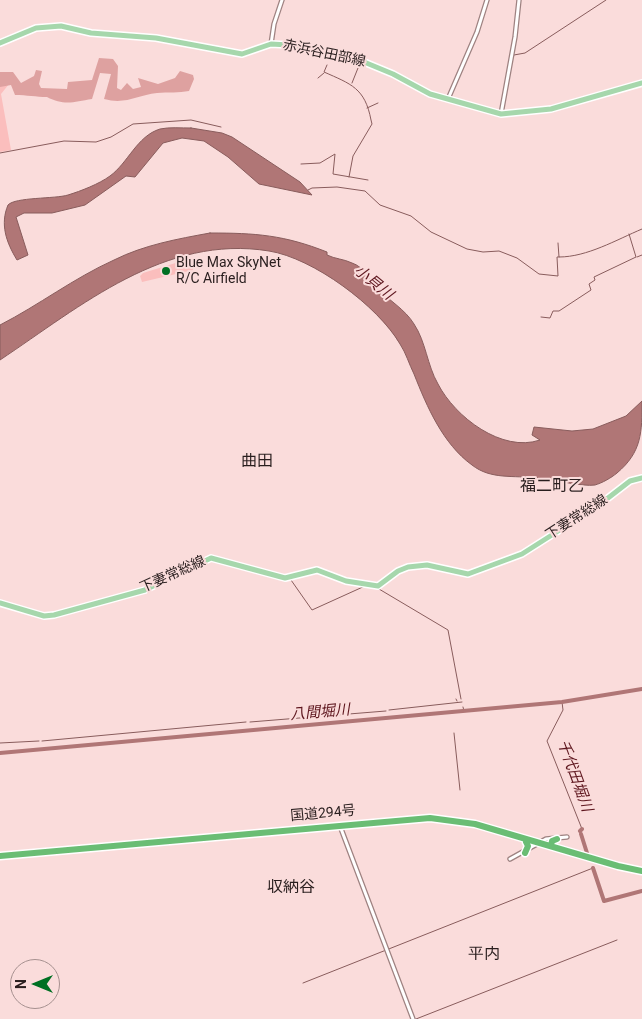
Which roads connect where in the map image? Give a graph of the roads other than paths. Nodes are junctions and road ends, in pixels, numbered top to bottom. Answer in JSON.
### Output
{"nodes":[{"id":1,"x":282,"y":0,"type":"edge"},
{"id":2,"x":486,"y":0,"type":"edge"},
{"id":3,"x":519,"y":0,"type":"edge"},
{"id":4,"x":0,"y":42,"type":"edge"},
{"id":5,"x":271,"y":44,"type":"junction"},
{"id":6,"x":642,"y":83,"type":"edge"},
{"id":7,"x":448,"y":100,"type":"junction"},
{"id":8,"x":501,"y":114,"type":"junction"},
{"id":9,"x":642,"y":478,"type":"edge"},
{"id":10,"x":0,"y":603,"type":"edge"},
{"id":11,"x":340,"y":827,"type":"junction"},
{"id":12,"x":567,"y":837,"type":"dead end"},
{"id":13,"x":557,"y":839,"type":"junction"},
{"id":14,"x":526,"y":842,"type":"junction"},
{"id":15,"x":537,"y":844,"type":"junction"},
{"id":16,"x":551,"y":846,"type":"junction"},
{"id":17,"x":525,"y":853,"type":"junction"},
{"id":18,"x":0,"y":858,"type":"edge"},
{"id":19,"x":510,"y":859,"type":"dead end"},
{"id":20,"x":642,"y":872,"type":"edge"},
{"id":21,"x":413,"y":1019,"type":"edge"}],
"edges":[{"from":1,"to":5,"type":"street"},
{"from":2,"to":7,"type":"street"},
{"from":3,"to":8,"type":"street"},
{"from":4,"to":5,"type":"main road","name":"赤浜谷田部線"},
{"from":5,"to":7,"type":"main road","name":"赤浜谷田部線"},
{"from":6,"to":8,"type":"main road","name":"赤浜谷田部線"},
{"from":7,"to":8,"type":"main road","name":"赤浜谷田部線"},
{"from":9,"to":10,"type":"main road","name":"下妻常総線"},
{"from":11,"to":14,"type":"highway","name":"国道294号"},
{"from":11,"to":15,"type":"highway","name":"国道294号"},
{"from":11,"to":18,"type":"highway","name":"国道294号"},
{"from":11,"to":21,"type":"street"},
{"from":12,"to":13,"type":"street"},
{"from":13,"to":15,"type":"street"},
{"from":13,"to":16,"type":"highway"},
{"from":14,"to":15,"type":"highway","name":"国道294号"},
{"from":14,"to":17,"type":"highway"},
{"from":15,"to":16,"type":"highway","name":"国道294号"},
{"from":15,"to":17,"type":"street"},
{"from":15,"to":20,"type":"highway","name":"国道294号"},
{"from":16,"to":20,"type":"highway","name":"国道294号"},
{"from":17,"to":19,"type":"street"}]}
